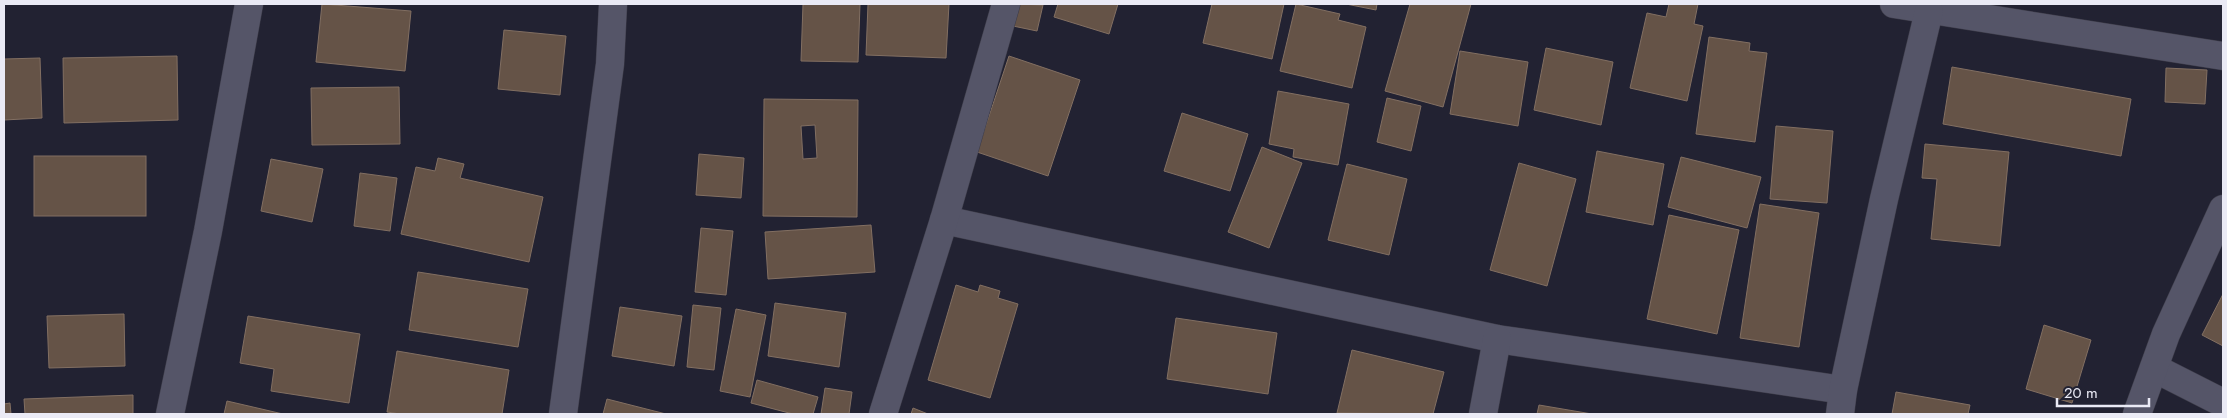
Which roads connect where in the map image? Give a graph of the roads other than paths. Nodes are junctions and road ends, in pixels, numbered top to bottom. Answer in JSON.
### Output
{"nodes":[{"id":1,"x":249,"y":4,"type":"edge"},
{"id":2,"x":613,"y":4,"type":"edge"},
{"id":3,"x":1006,"y":4,"type":"edge"},
{"id":4,"x":1894,"y":4,"type":"edge"},
{"id":5,"x":1929,"y":11,"type":"junction"},
{"id":6,"x":2223,"y":56,"type":"edge"},
{"id":7,"x":2223,"y":209,"type":"edge"},
{"id":8,"x":944,"y":220,"type":"junction"},
{"id":9,"x":1497,"y":338,"type":"junction"},
{"id":10,"x":2154,"y":368,"type":"junction"},
{"id":11,"x":1841,"y":402,"type":"edge"},
{"id":12,"x":2223,"y":403,"type":"edge"},
{"id":13,"x":170,"y":414,"type":"edge"},
{"id":14,"x":562,"y":414,"type":"edge"},
{"id":15,"x":883,"y":414,"type":"edge"},
{"id":16,"x":1483,"y":414,"type":"edge"},
{"id":17,"x":2137,"y":414,"type":"edge"}],
"edges":[{"from":1,"to":13,"type":"street"},
{"from":2,"to":14,"type":"street"},
{"from":3,"to":8,"type":"street"},
{"from":4,"to":5,"type":"street"},
{"from":5,"to":6,"type":"street"},
{"from":5,"to":11,"type":"street"},
{"from":7,"to":10,"type":"street"},
{"from":8,"to":9,"type":"street"},
{"from":8,"to":15,"type":"street"},
{"from":9,"to":11,"type":"street"},
{"from":9,"to":16,"type":"street"},
{"from":10,"to":12,"type":"street"},
{"from":10,"to":17,"type":"street"}]}
